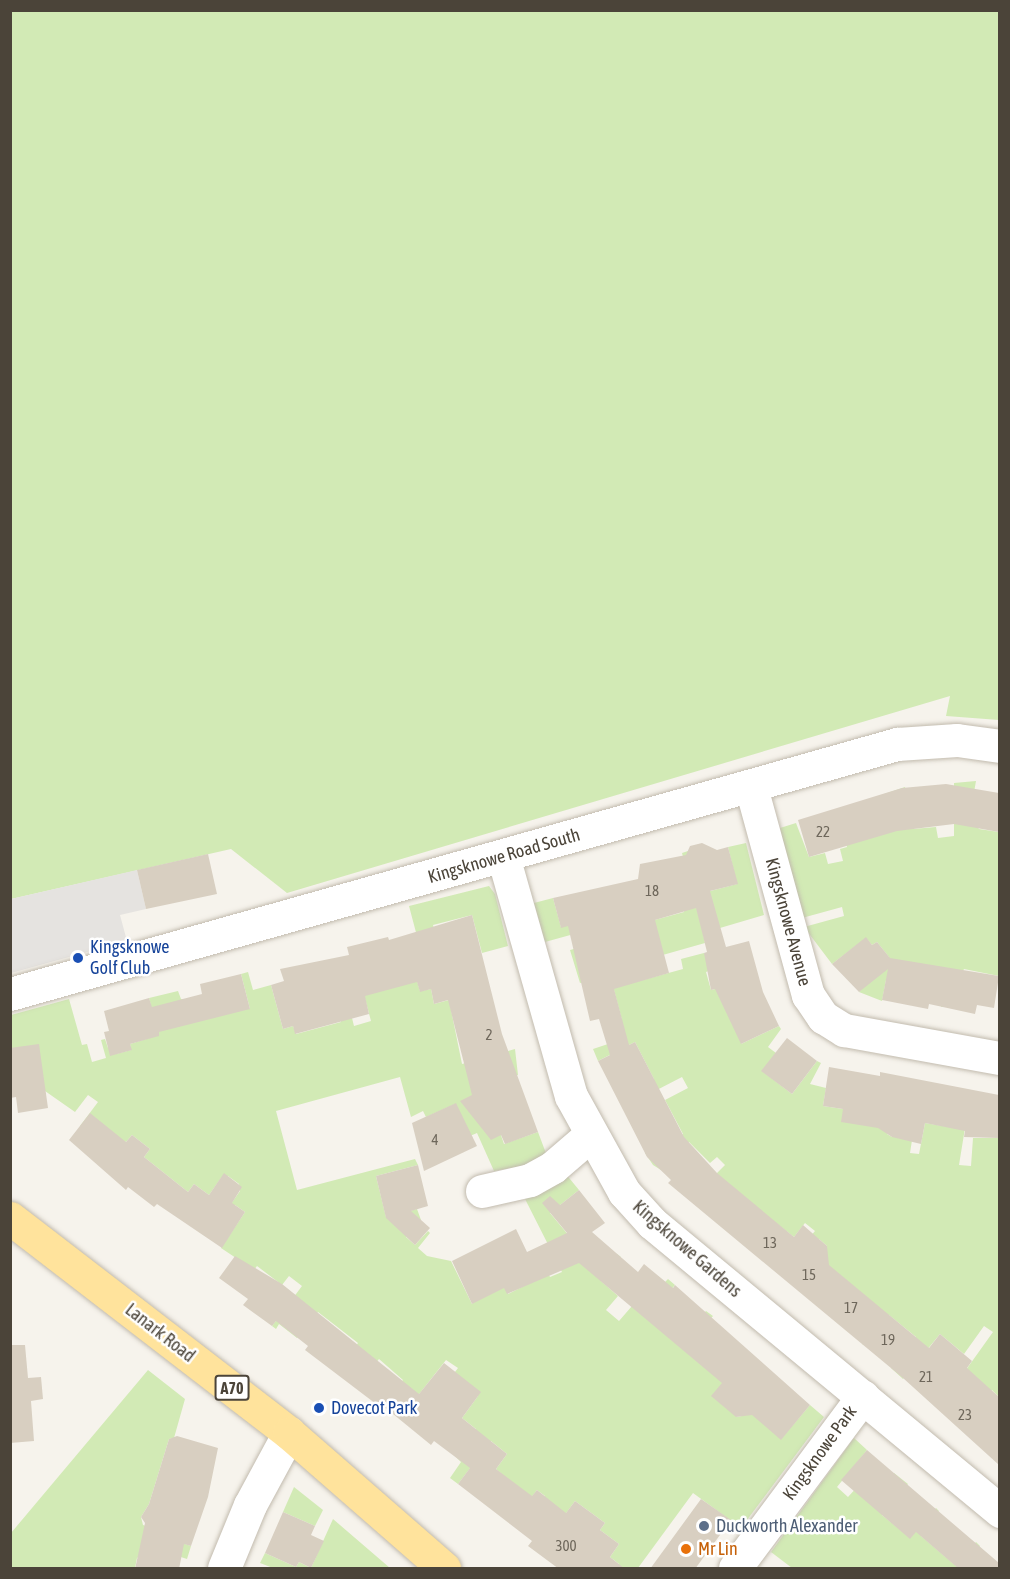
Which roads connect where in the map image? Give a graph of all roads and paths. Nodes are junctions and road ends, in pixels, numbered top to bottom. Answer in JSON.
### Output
{"nodes":[{"id":1,"x":999,"y":746,"type":"edge"},
{"id":2,"x":751,"y":786,"type":"junction"},
{"id":3,"x":503,"y":856,"type":"junction"},
{"id":4,"x":10,"y":994,"type":"edge"},
{"id":5,"x":999,"y":1058,"type":"edge"},
{"id":6,"x":589,"y":1136,"type":"junction"},
{"id":7,"x":482,"y":1191,"type":"dead end"},
{"id":8,"x":10,"y":1218,"type":"edge"},
{"id":9,"x":863,"y":1396,"type":"junction"},
{"id":10,"x":289,"y":1433,"type":"junction"},
{"id":11,"x":999,"y":1511,"type":"edge"},
{"id":12,"x":224,"y":1569,"type":"edge"},
{"id":13,"x":444,"y":1569,"type":"edge"},
{"id":14,"x":735,"y":1569,"type":"edge"}],
"edges":[{"from":1,"to":2,"type":"street","name":"Kingsknowe Road South"},
{"from":2,"to":3,"type":"street","name":"Kingsknowe Road South"},
{"from":2,"to":5,"type":"street","name":"Kingsknowe Avenue"},
{"from":3,"to":4,"type":"street","name":"Kingsknowe Road South"},
{"from":3,"to":6,"type":"street","name":"Kingsknowe Gardens"},
{"from":6,"to":7,"type":"street"},
{"from":6,"to":9,"type":"street","name":"Kingsknowe Gardens"},
{"from":8,"to":10,"type":"main road","name":"Lanark Road","number":"A70"},
{"from":9,"to":11,"type":"street","name":"Kingsknowe Gardens"},
{"from":9,"to":14,"type":"street","name":"Kingsknowe Park"},
{"from":10,"to":12,"type":"street"},
{"from":10,"to":13,"type":"main road","name":"Lanark Road","number":"A70"}]}
